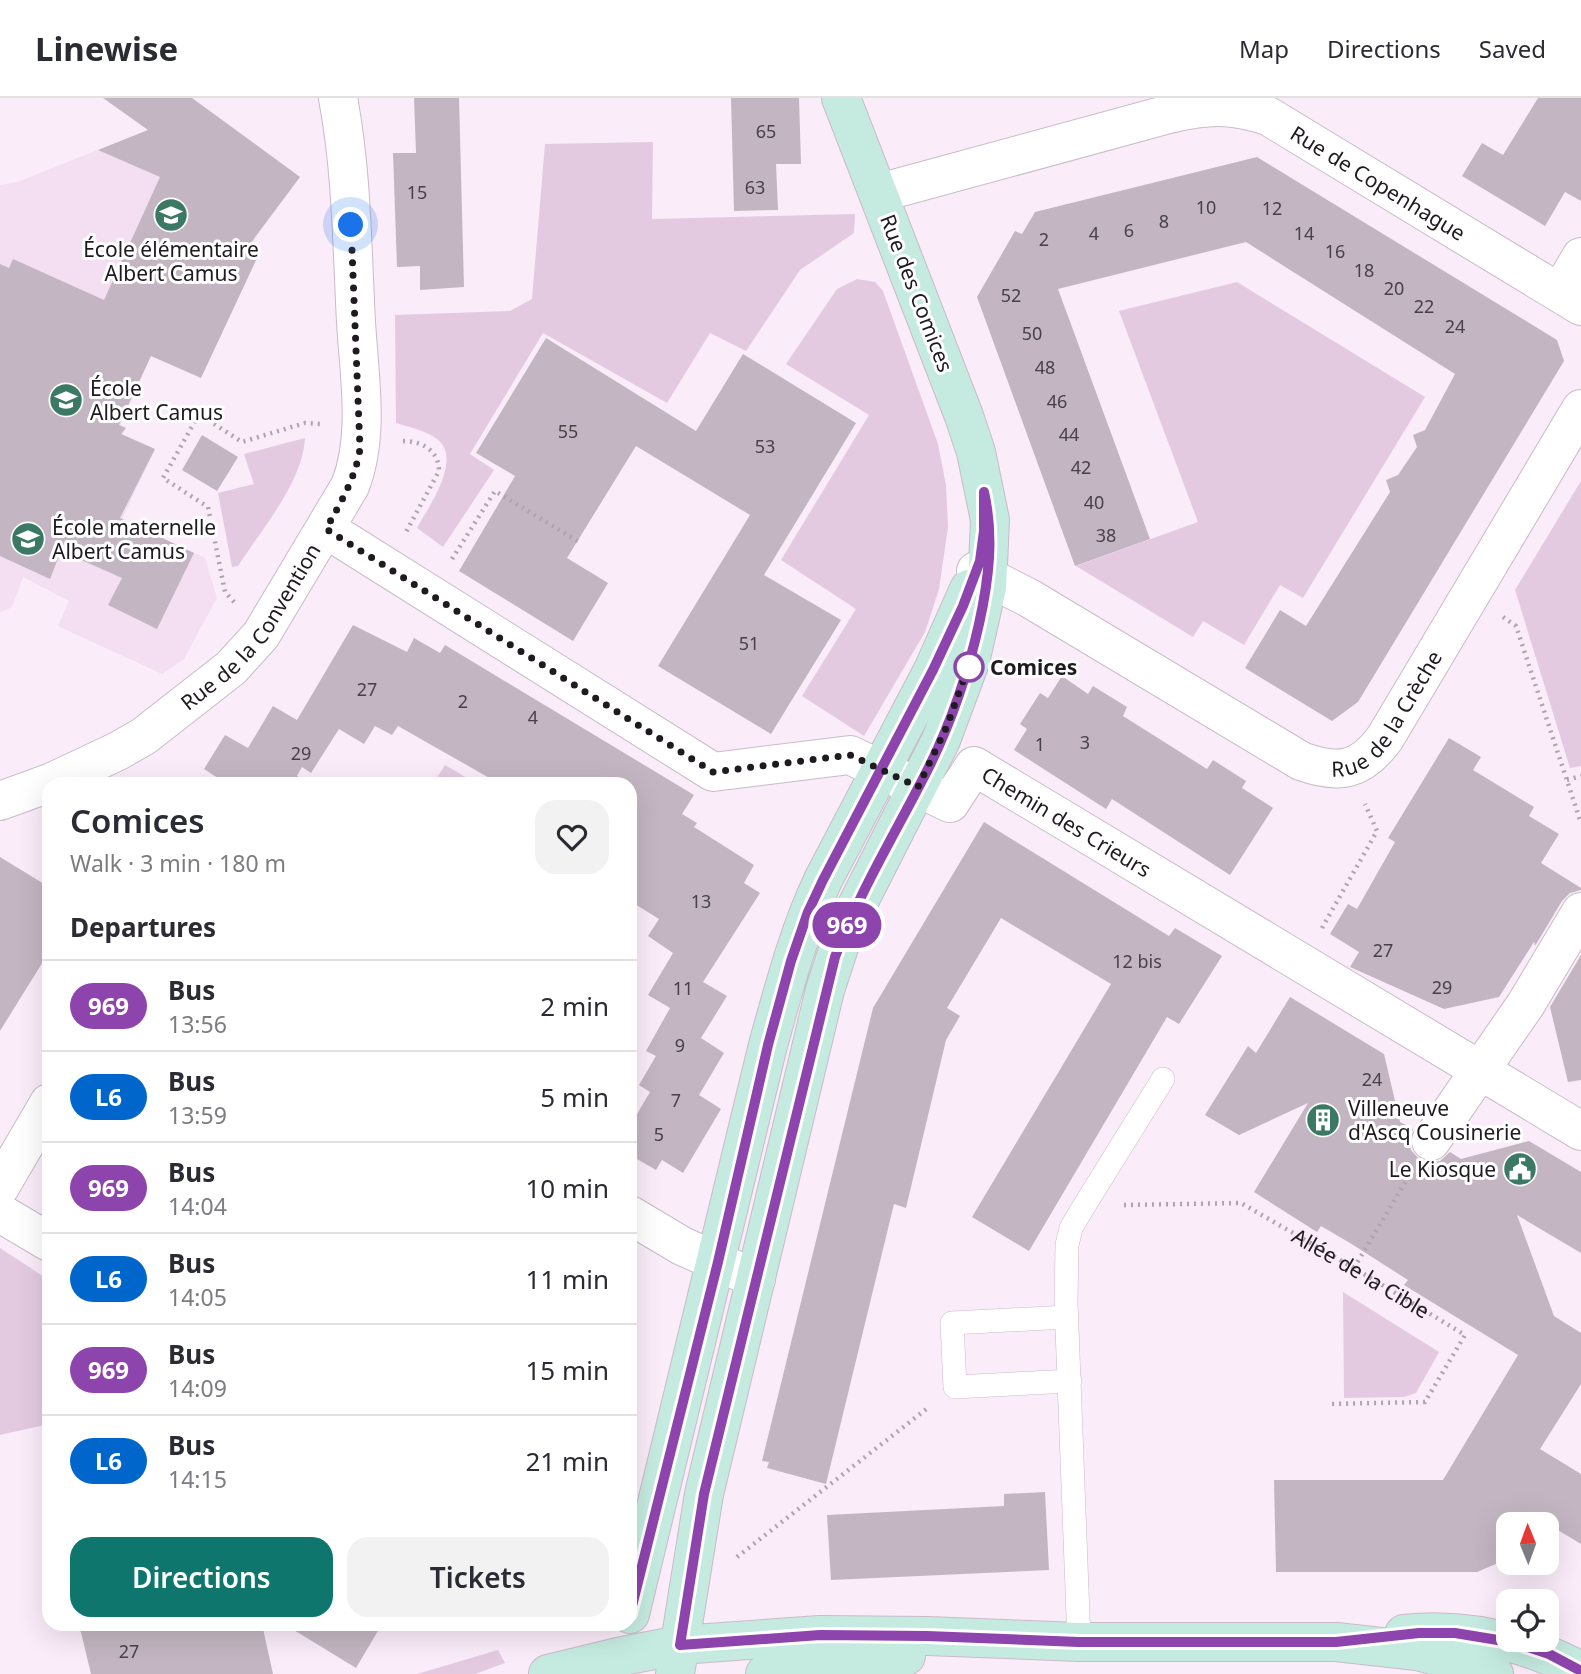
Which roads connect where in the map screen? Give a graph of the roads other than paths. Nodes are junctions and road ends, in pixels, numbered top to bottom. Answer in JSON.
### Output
{"nodes":[{"id":1,"x":338,"y":98,"type":"edge"},
{"id":2,"x":841,"y":98,"type":"edge"},
{"id":3,"x":879,"y":193,"type":"junction"},
{"id":4,"x":1581,"y":257,"type":"edge"},
{"id":5,"x":1570,"y":300,"type":"edge"},
{"id":6,"x":1581,"y":409,"type":"edge"},
{"id":7,"x":326,"y":529,"type":"junction"},
{"id":8,"x":982,"y":574,"type":"junction"},
{"id":9,"x":881,"y":770,"type":"junction"},
{"id":10,"x":64,"y":777,"type":"edge"},
{"id":11,"x":42,"y":786,"type":"edge"},
{"id":12,"x":918,"y":787,"type":"junction"},
{"id":13,"x":0,"y":801,"type":"edge"},
{"id":14,"x":1581,"y":912,"type":"edge"},
{"id":15,"x":1480,"y":1070,"type":"junction"},
{"id":16,"x":1163,"y":1079,"type":"dead end"},
{"id":17,"x":42,"y":1115,"type":"edge"},
{"id":18,"x":1581,"y":1132,"type":"edge"},
{"id":19,"x":1431,"y":1141,"type":"road end"},
{"id":20,"x":0,"y":1187,"type":"edge"},
{"id":21,"x":0,"y":1213,"type":"edge"},
{"id":22,"x":637,"y":1219,"type":"edge"},
{"id":23,"x":42,"y":1238,"type":"edge"},
{"id":24,"x":718,"y":1262,"type":"junction"},
{"id":25,"x":756,"y":1279,"type":"junction"},
{"id":26,"x":1067,"y":1317,"type":"junction"},
{"id":27,"x":1070,"y":1381,"type":"junction"},
{"id":28,"x":637,"y":1586,"type":"edge"},
{"id":29,"x":1079,"y":1642,"type":"junction"},
{"id":30,"x":1336,"y":1642,"type":"junction"},
{"id":31,"x":619,"y":1652,"type":"edge"},
{"id":32,"x":678,"y":1660,"type":"edge"},
{"id":33,"x":1581,"y":1671,"type":"edge"},
{"id":34,"x":548,"y":1674,"type":"edge"},
{"id":35,"x":765,"y":1674,"type":"edge"},
{"id":36,"x":1494,"y":1674,"type":"edge"}],
"edges":[{"from":1,"to":7,"type":"street","name":"Rue de la Convention"},
{"from":2,"to":3,"type":"street","name":"Rue des Comices"},
{"from":3,"to":5,"type":"street","name":"Rue de Copenhague"},
{"from":3,"to":8,"type":"street","name":"Rue des Comices"},
{"from":4,"to":5,"type":"street"},
{"from":6,"to":8,"type":"street","name":"Rue de la Crèche"},
{"from":7,"to":9,"type":"street","name":"Chemin des Crieurs"},
{"from":7,"to":10,"type":"street","name":"Rue de la Convention"},
{"from":8,"to":9,"type":"street","name":"Rue des Comices"},
{"from":8,"to":12,"type":"street","name":"Rue des Comices"},
{"from":9,"to":12,"type":"street","name":"Chemin des Crieurs"},
{"from":9,"to":24,"type":"street","name":"Rue des Comices"},
{"from":11,"to":13,"type":"street","name":"Rue de la Convention"},
{"from":12,"to":15,"type":"street","name":"Chemin des Crieurs"},
{"from":12,"to":25,"type":"street","name":"Rue des Comices"},
{"from":14,"to":15,"type":"street"},
{"from":15,"to":18,"type":"street","name":"Chemin des Crieurs"},
{"from":15,"to":19,"type":"street"},
{"from":16,"to":26,"type":"lane"},
{"from":17,"to":20,"type":"street"},
{"from":21,"to":23,"type":"street"},
{"from":22,"to":24,"type":"street"},
{"from":24,"to":25,"type":"street"},
{"from":24,"to":28,"type":"street","name":"Rue des Comices"},
{"from":25,"to":32,"type":"street","name":"Rue des Comices"},
{"from":26,"to":27,"type":"lane"},
{"from":26,"to":27,"type":"lane"},
{"from":27,"to":29,"type":"lane"},
{"from":29,"to":30,"type":"street"},
{"from":29,"to":32,"type":"street"},
{"from":29,"to":35,"type":"street"},
{"from":30,"to":33,"type":"street"},
{"from":30,"to":36,"type":"street"},
{"from":31,"to":32,"type":"street"},
{"from":31,"to":34,"type":"street"}]}
